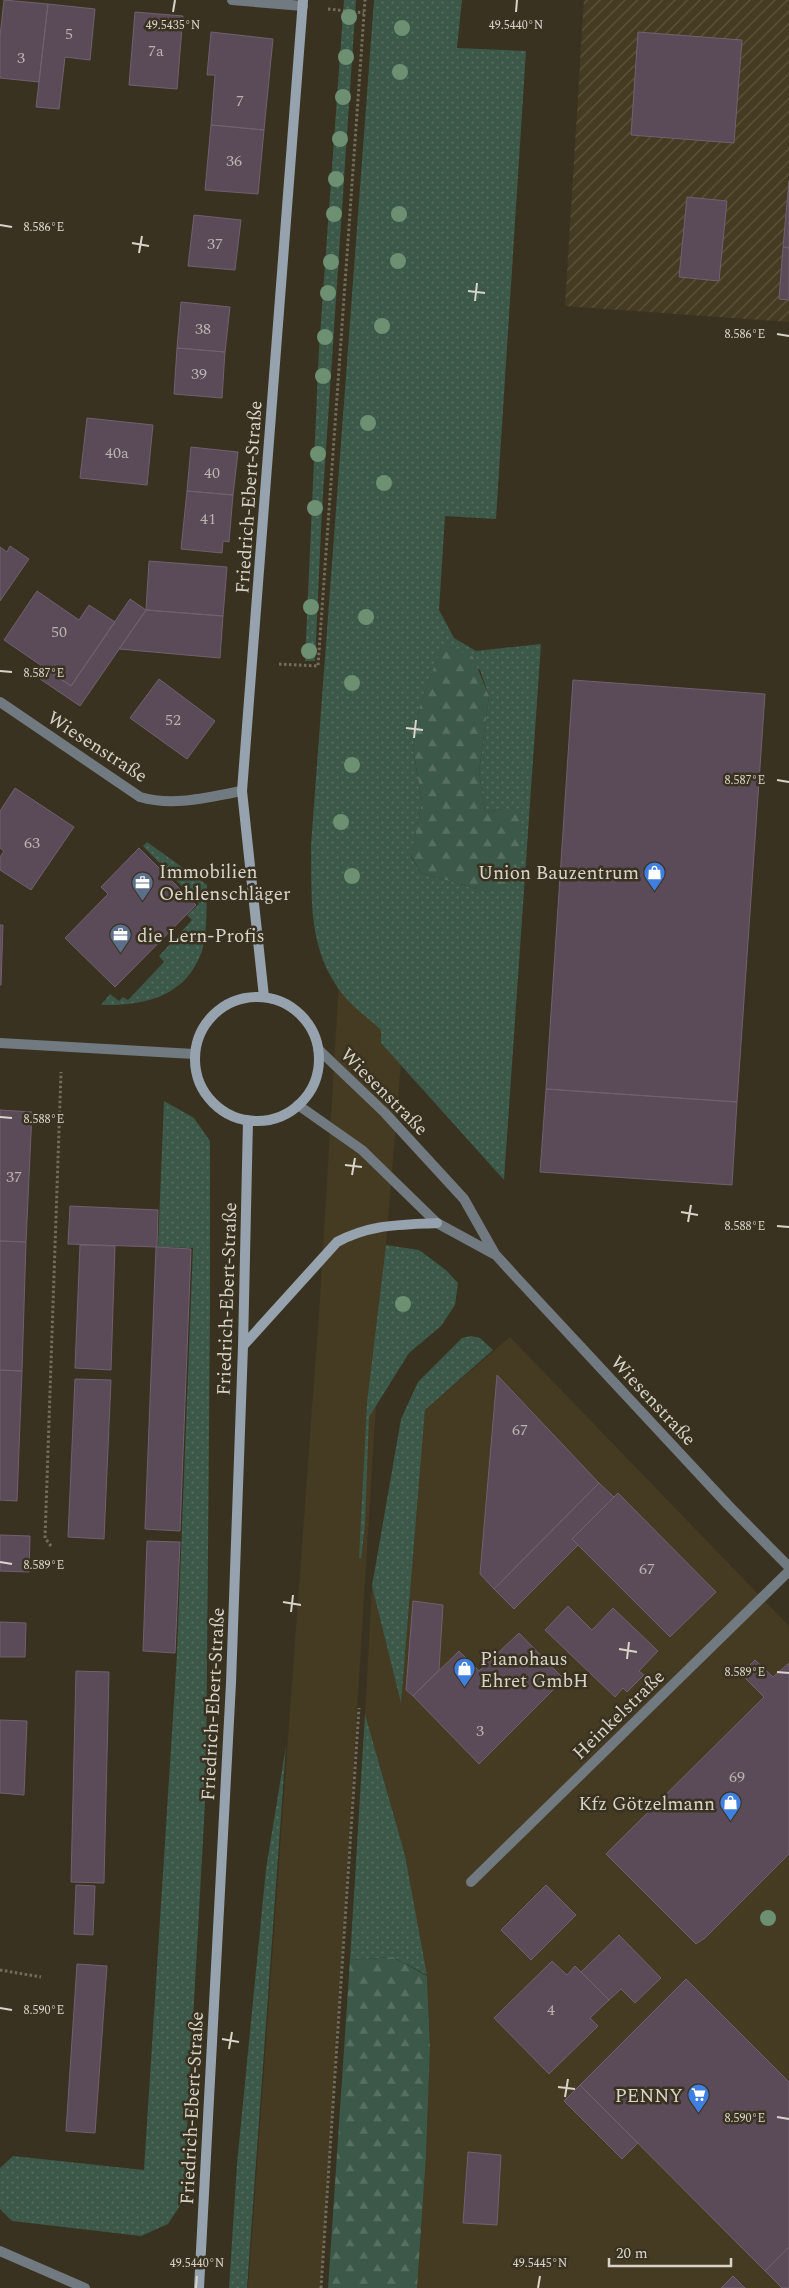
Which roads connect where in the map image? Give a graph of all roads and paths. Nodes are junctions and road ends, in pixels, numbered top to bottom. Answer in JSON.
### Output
{"nodes":[{"id":1,"x":232,"y":0,"type":"edge"},
{"id":2,"x":365,"y":0,"type":"edge"},
{"id":3,"x":303,"y":3,"type":"edge"},
{"id":4,"x":364,"y":13,"type":"junction"},
{"id":5,"x":253,"y":662,"type":"junction"},
{"id":6,"x":0,"y":702,"type":"edge"},
{"id":7,"x":242,"y":791,"type":"junction"},
{"id":8,"x":264,"y":997,"type":"junction"},
{"id":9,"x":0,"y":1043,"type":"edge"},
{"id":10,"x":63,"y":1046,"type":"junction"},
{"id":11,"x":318,"y":1050,"type":"junction"},
{"id":12,"x":194,"y":1054,"type":"junction"},
{"id":13,"x":298,"y":1105,"type":"junction"},
{"id":14,"x":248,"y":1120,"type":"junction"},
{"id":15,"x":437,"y":1222,"type":"junction"},
{"id":16,"x":495,"y":1254,"type":"junction"},
{"id":17,"x":243,"y":1346,"type":"junction"},
{"id":18,"x":51,"y":1546,"type":"dead end"},
{"id":19,"x":789,"y":1569,"type":"edge"},
{"id":20,"x":359,"y":1708,"type":"dead end"},
{"id":21,"x":471,"y":1882,"type":"dead end"},
{"id":22,"x":0,"y":1970,"type":"edge"},
{"id":23,"x":41,"y":1976,"type":"dead end"},
{"id":24,"x":0,"y":2251,"type":"edge"},
{"id":25,"x":85,"y":2288,"type":"edge"},
{"id":26,"x":199,"y":2288,"type":"edge"},
{"id":27,"x":321,"y":2288,"type":"edge"}],
"edges":[{"from":1,"to":3,"type":"street"},
{"from":2,"to":4,"type":"path"},
{"from":3,"to":4,"type":"path"},
{"from":3,"to":5,"type":"street","name":"Friedrich-Ebert-Straße"},
{"from":4,"to":5,"type":"path"},
{"from":5,"to":7,"type":"street","name":"Friedrich-Ebert-Straße"},
{"from":6,"to":7,"type":"street","name":"Wiesenstraße"},
{"from":7,"to":8,"type":"street","name":"Friedrich-Ebert-Straße"},
{"from":8,"to":11,"type":"street"},
{"from":8,"to":12,"type":"street"},
{"from":9,"to":10,"type":"street"},
{"from":10,"to":12,"type":"street"},
{"from":10,"to":18,"type":"path"},
{"from":11,"to":13,"type":"street"},
{"from":11,"to":16,"type":"street","name":"Wiesenstraße"},
{"from":12,"to":14,"type":"street"},
{"from":13,"to":14,"type":"street"},
{"from":13,"to":15,"type":"street","name":"Wiesenstraße"},
{"from":14,"to":17,"type":"street","name":"Friedrich-Ebert-Straße"},
{"from":15,"to":16,"type":"street","name":"Wiesenstraße"},
{"from":15,"to":17,"type":"street"},
{"from":16,"to":19,"type":"street","name":"Wiesenstraße"},
{"from":17,"to":26,"type":"street","name":"Friedrich-Ebert-Straße"},
{"from":19,"to":21,"type":"street","name":"Heinkelstraße"},
{"from":20,"to":27,"type":"path"},
{"from":22,"to":23,"type":"path"},
{"from":24,"to":25,"type":"street"}]}
